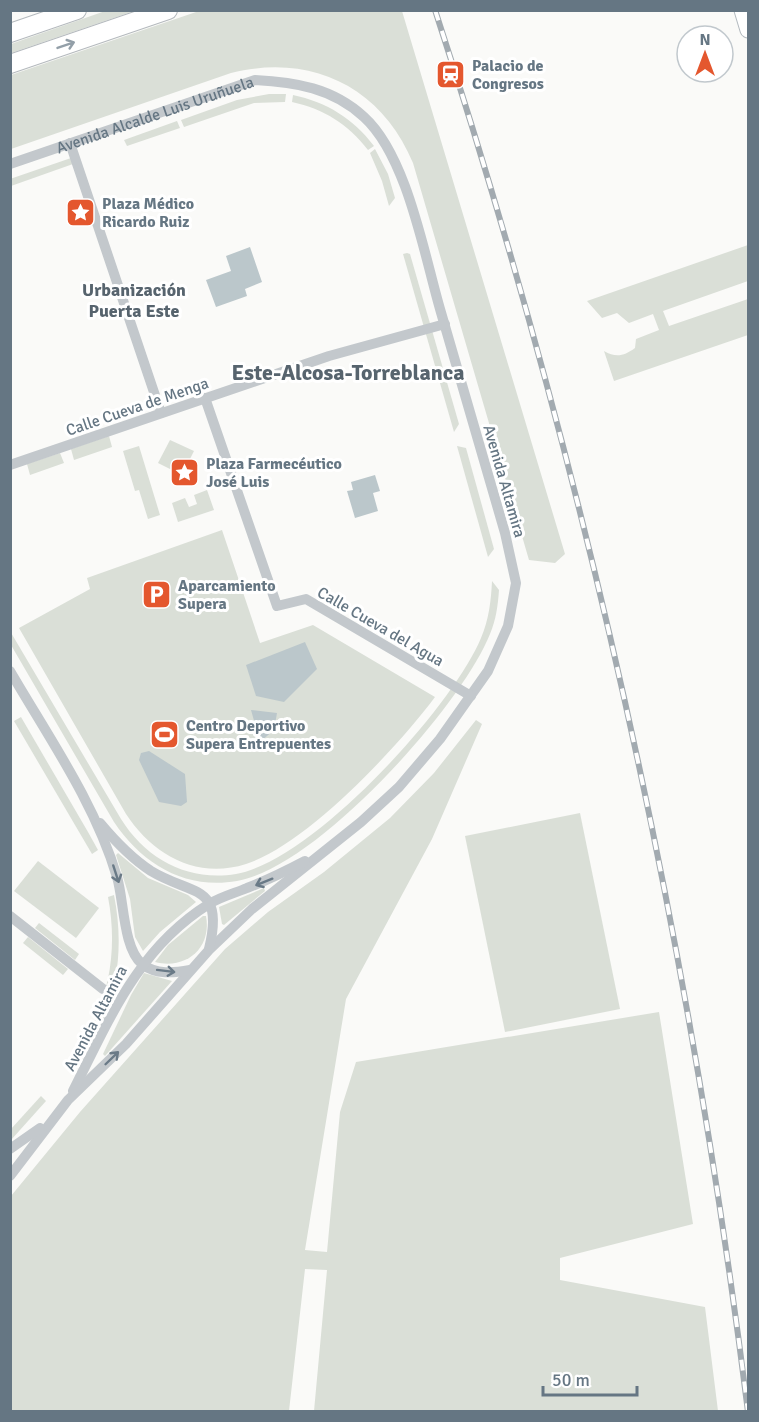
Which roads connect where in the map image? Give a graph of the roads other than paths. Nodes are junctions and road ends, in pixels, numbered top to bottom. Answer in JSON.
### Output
{"nodes":[{"id":1,"x":77,"y":10,"type":"edge"},
{"id":2,"x":168,"y":10,"type":"edge"},
{"id":3,"x":742,"y":10,"type":"edge"},
{"id":4,"x":748,"y":30,"type":"edge"},
{"id":5,"x":10,"y":33,"type":"edge"},
{"id":6,"x":10,"y":64,"type":"edge"},
{"id":7,"x":336,"y":96,"type":"joint"},
{"id":8,"x":70,"y":143,"type":"junction"},
{"id":9,"x":10,"y":164,"type":"edge"},
{"id":10,"x":445,"y":324,"type":"junction"},
{"id":11,"x":205,"y":398,"type":"junction"},
{"id":12,"x":161,"y":414,"type":"junction"},
{"id":13,"x":10,"y":465,"type":"edge"},
{"id":14,"x":10,"y":671,"type":"edge"},
{"id":15,"x":471,"y":696,"type":"junction"},
{"id":16,"x":96,"y":819,"type":"junction"},
{"id":17,"x":334,"y":844,"type":"junction"},
{"id":18,"x":210,"y":903,"type":"junction"},
{"id":19,"x":10,"y":916,"type":"edge"},
{"id":20,"x":209,"y":950,"type":"junction"},
{"id":21,"x":142,"y":964,"type":"junction"},
{"id":22,"x":190,"y":970,"type":"junction"},
{"id":23,"x":103,"y":989,"type":"dead end"},
{"id":24,"x":69,"y":1099,"type":"junction"},
{"id":25,"x":48,"y":1123,"type":"junction"},
{"id":26,"x":10,"y":1149,"type":"edge"},
{"id":27,"x":10,"y":1176,"type":"edge"}],
"edges":[{"from":1,"to":5,"type":"main road"},
{"from":6,"to":2,"type":"main road","one_way":true},
{"from":3,"to":4,"type":"main road"},
{"from":7,"to":8,"type":"street","name":"Avenida Alcalde Luis Uruñuela"},
{"from":7,"to":10,"type":"street","name":"Avenida Altamira"},
{"from":8,"to":9,"type":"street","name":"Avenida Alcalde Luis Uruñuela"},
{"from":8,"to":12,"type":"street"},
{"from":10,"to":11,"type":"street","name":"Calle Cueva de Menga"},
{"from":10,"to":15,"type":"street","name":"Avenida Altamira"},
{"from":11,"to":12,"type":"street","name":"Calle Cueva de Menga"},
{"from":11,"to":15,"type":"street","name":"Calle Cueva del Agua"},
{"from":12,"to":13,"type":"street","name":"Calle Cueva de Menga"},
{"from":14,"to":16,"type":"street"},
{"from":15,"to":17,"type":"street","name":"Avenida Altamira"},
{"from":16,"to":18,"type":"street"},
{"from":16,"to":21,"type":"street","one_way":true},
{"from":17,"to":18,"type":"street","name":"Avenida Altamira","one_way":true},
{"from":17,"to":20,"type":"street","name":"Avenida Altamira"},
{"from":18,"to":20,"type":"street"},
{"from":18,"to":21,"type":"street","name":"Avenida Altamira"},
{"from":19,"to":23,"type":"street"},
{"from":20,"to":22,"type":"street","name":"Avenida Altamira"},
{"from":21,"to":22,"type":"street","one_way":true},
{"from":21,"to":24,"type":"street","name":"Avenida Altamira"},
{"from":24,"to":22,"type":"street","name":"Avenida Altamira","one_way":true},
{"from":24,"to":25,"type":"street","name":"Avenida Altamira"},
{"from":25,"to":26,"type":"street","name":"Avenida Altamira"},
{"from":25,"to":27,"type":"street","name":"Avenida Altamira"}]}
